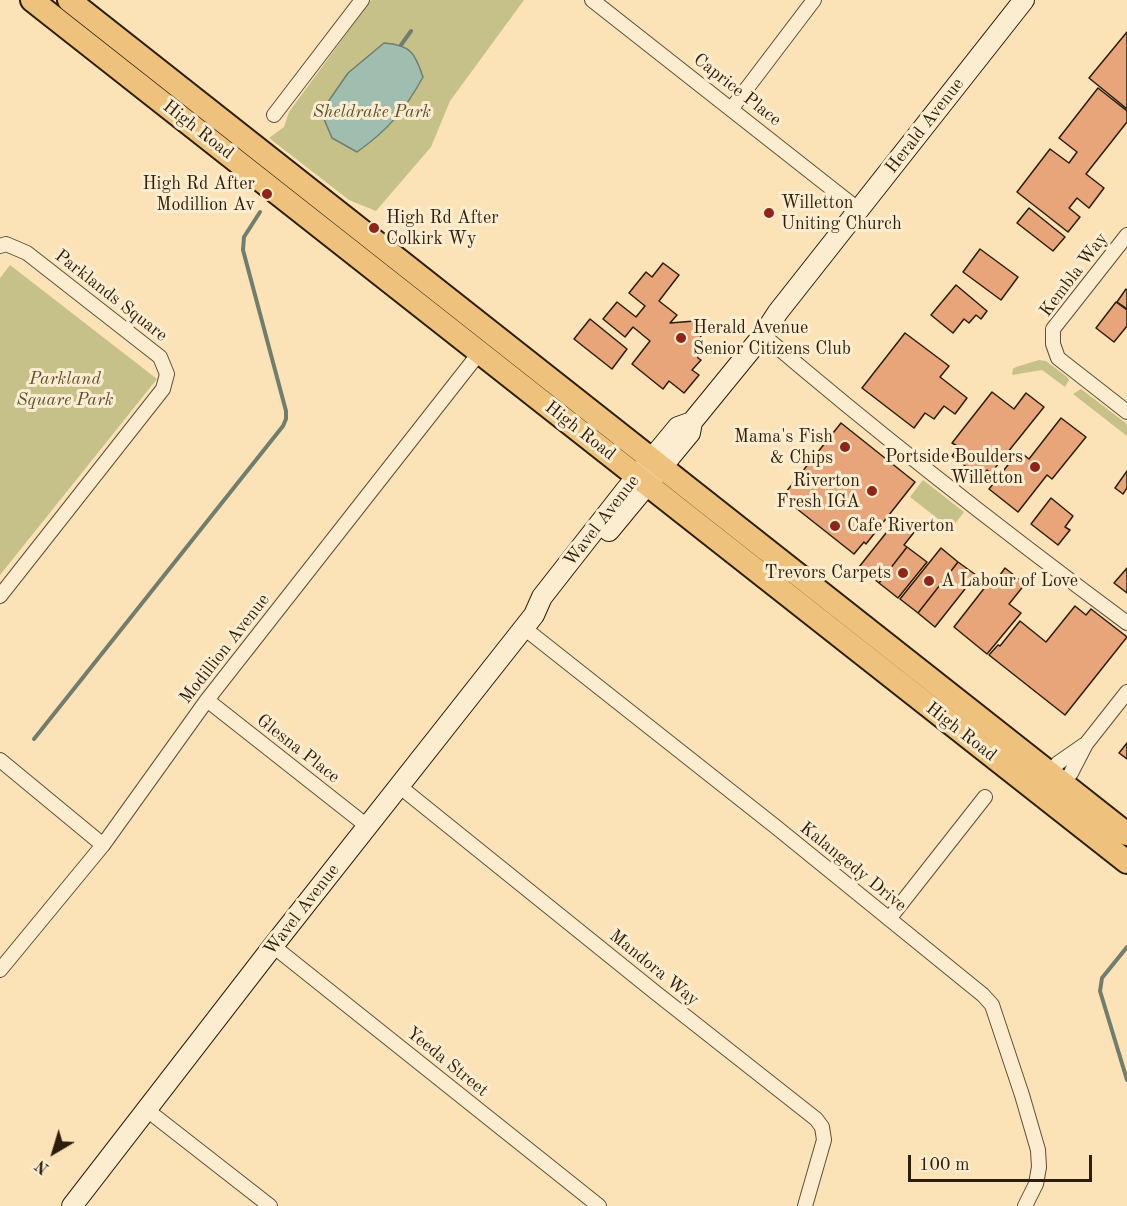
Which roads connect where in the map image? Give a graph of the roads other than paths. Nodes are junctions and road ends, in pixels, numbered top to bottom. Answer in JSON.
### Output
{"nodes":[{"id":1,"x":32,"y":0,"type":"edge"},
{"id":2,"x":69,"y":0,"type":"edge"},
{"id":3,"x":362,"y":0,"type":"edge"},
{"id":4,"x":592,"y":0,"type":"edge"},
{"id":5,"x":814,"y":0,"type":"edge"},
{"id":6,"x":1024,"y":0,"type":"edge"},
{"id":7,"x":732,"y":108,"type":"junction"},
{"id":8,"x":274,"y":115,"type":"dead end"},
{"id":9,"x":859,"y":210,"type":"junction"},
{"id":10,"x":1127,"y":235,"type":"edge"},
{"id":11,"x":0,"y":246,"type":"edge"},
{"id":12,"x":763,"y":335,"type":"junction"},
{"id":13,"x":480,"y":352,"type":"junction"},
{"id":14,"x":1127,"y":411,"type":"edge"},
{"id":15,"x":657,"y":463,"type":"junction"},
{"id":16,"x":643,"y":481,"type":"junction"},
{"id":17,"x":0,"y":596,"type":"edge"},
{"id":18,"x":529,"y":622,"type":"junction"},
{"id":19,"x":1127,"y":623,"type":"edge"},
{"id":20,"x":1127,"y":692,"type":"edge"},
{"id":21,"x":207,"y":700,"type":"junction"},
{"id":22,"x":0,"y":760,"type":"edge"},
{"id":23,"x":399,"y":786,"type":"junction"},
{"id":24,"x":1050,"y":787,"type":"junction"},
{"id":25,"x":985,"y":797,"type":"dead end"},
{"id":26,"x":368,"y":826,"type":"junction"},
{"id":27,"x":1127,"y":834,"type":"edge"},
{"id":28,"x":103,"y":845,"type":"junction"},
{"id":29,"x":1127,"y":862,"type":"edge"},
{"id":30,"x":888,"y":919,"type":"junction"},
{"id":31,"x":273,"y":946,"type":"junction"},
{"id":32,"x":0,"y":970,"type":"edge"},
{"id":33,"x":147,"y":1110,"type":"junction"},
{"id":34,"x":72,"y":1206,"type":"edge"},
{"id":35,"x":270,"y":1206,"type":"edge"},
{"id":36,"x":599,"y":1206,"type":"edge"},
{"id":37,"x":805,"y":1206,"type":"edge"},
{"id":38,"x":1025,"y":1206,"type":"edge"}],
"edges":[{"from":1,"to":13,"type":"main road","name":"High Road"},
{"from":2,"to":15,"type":"main road","name":"High Road"},
{"from":3,"to":8,"type":"street"},
{"from":4,"to":7,"type":"street","name":"Caprice Place"},
{"from":5,"to":7,"type":"street"},
{"from":6,"to":9,"type":"street","name":"Herald Avenue"},
{"from":7,"to":9,"type":"street","name":"Caprice Place"},
{"from":9,"to":12,"type":"street","name":"Herald Avenue"},
{"from":10,"to":14,"type":"street","name":"Kembla Way"},
{"from":11,"to":17,"type":"street","name":"Parklands Square"},
{"from":12,"to":15,"type":"street","name":"Herald Avenue"},
{"from":12,"to":19,"type":"street"},
{"from":13,"to":16,"type":"main road","name":"High Road"},
{"from":13,"to":21,"type":"street","name":"Modillion Avenue"},
{"from":15,"to":16,"type":"street","name":"Herald Avenue"},
{"from":15,"to":24,"type":"main road","name":"High Road"},
{"from":16,"to":18,"type":"street","name":"Wavel Avenue"},
{"from":16,"to":24,"type":"main road","name":"High Road"},
{"from":18,"to":23,"type":"street","name":"Wavel Avenue"},
{"from":18,"to":30,"type":"street","name":"Kalangedy Drive"},
{"from":20,"to":24,"type":"street"},
{"from":21,"to":26,"type":"street","name":"Glesna Place"},
{"from":21,"to":28,"type":"street","name":"Modillion Avenue"},
{"from":22,"to":28,"type":"street"},
{"from":23,"to":26,"type":"street","name":"Wavel Avenue"},
{"from":23,"to":37,"type":"street","name":"Mandora Way"},
{"from":24,"to":27,"type":"main road","name":"High Road"},
{"from":24,"to":29,"type":"main road","name":"High Road"},
{"from":25,"to":30,"type":"street"},
{"from":26,"to":31,"type":"street","name":"Wavel Avenue"},
{"from":28,"to":32,"type":"street","name":"Modillion Avenue"},
{"from":30,"to":38,"type":"street","name":"Kalangedy Drive"},
{"from":31,"to":33,"type":"street","name":"Wavel Avenue"},
{"from":31,"to":36,"type":"street","name":"Yeeda Street"},
{"from":33,"to":34,"type":"street","name":"Wavel Avenue"},
{"from":33,"to":35,"type":"street"}]}
